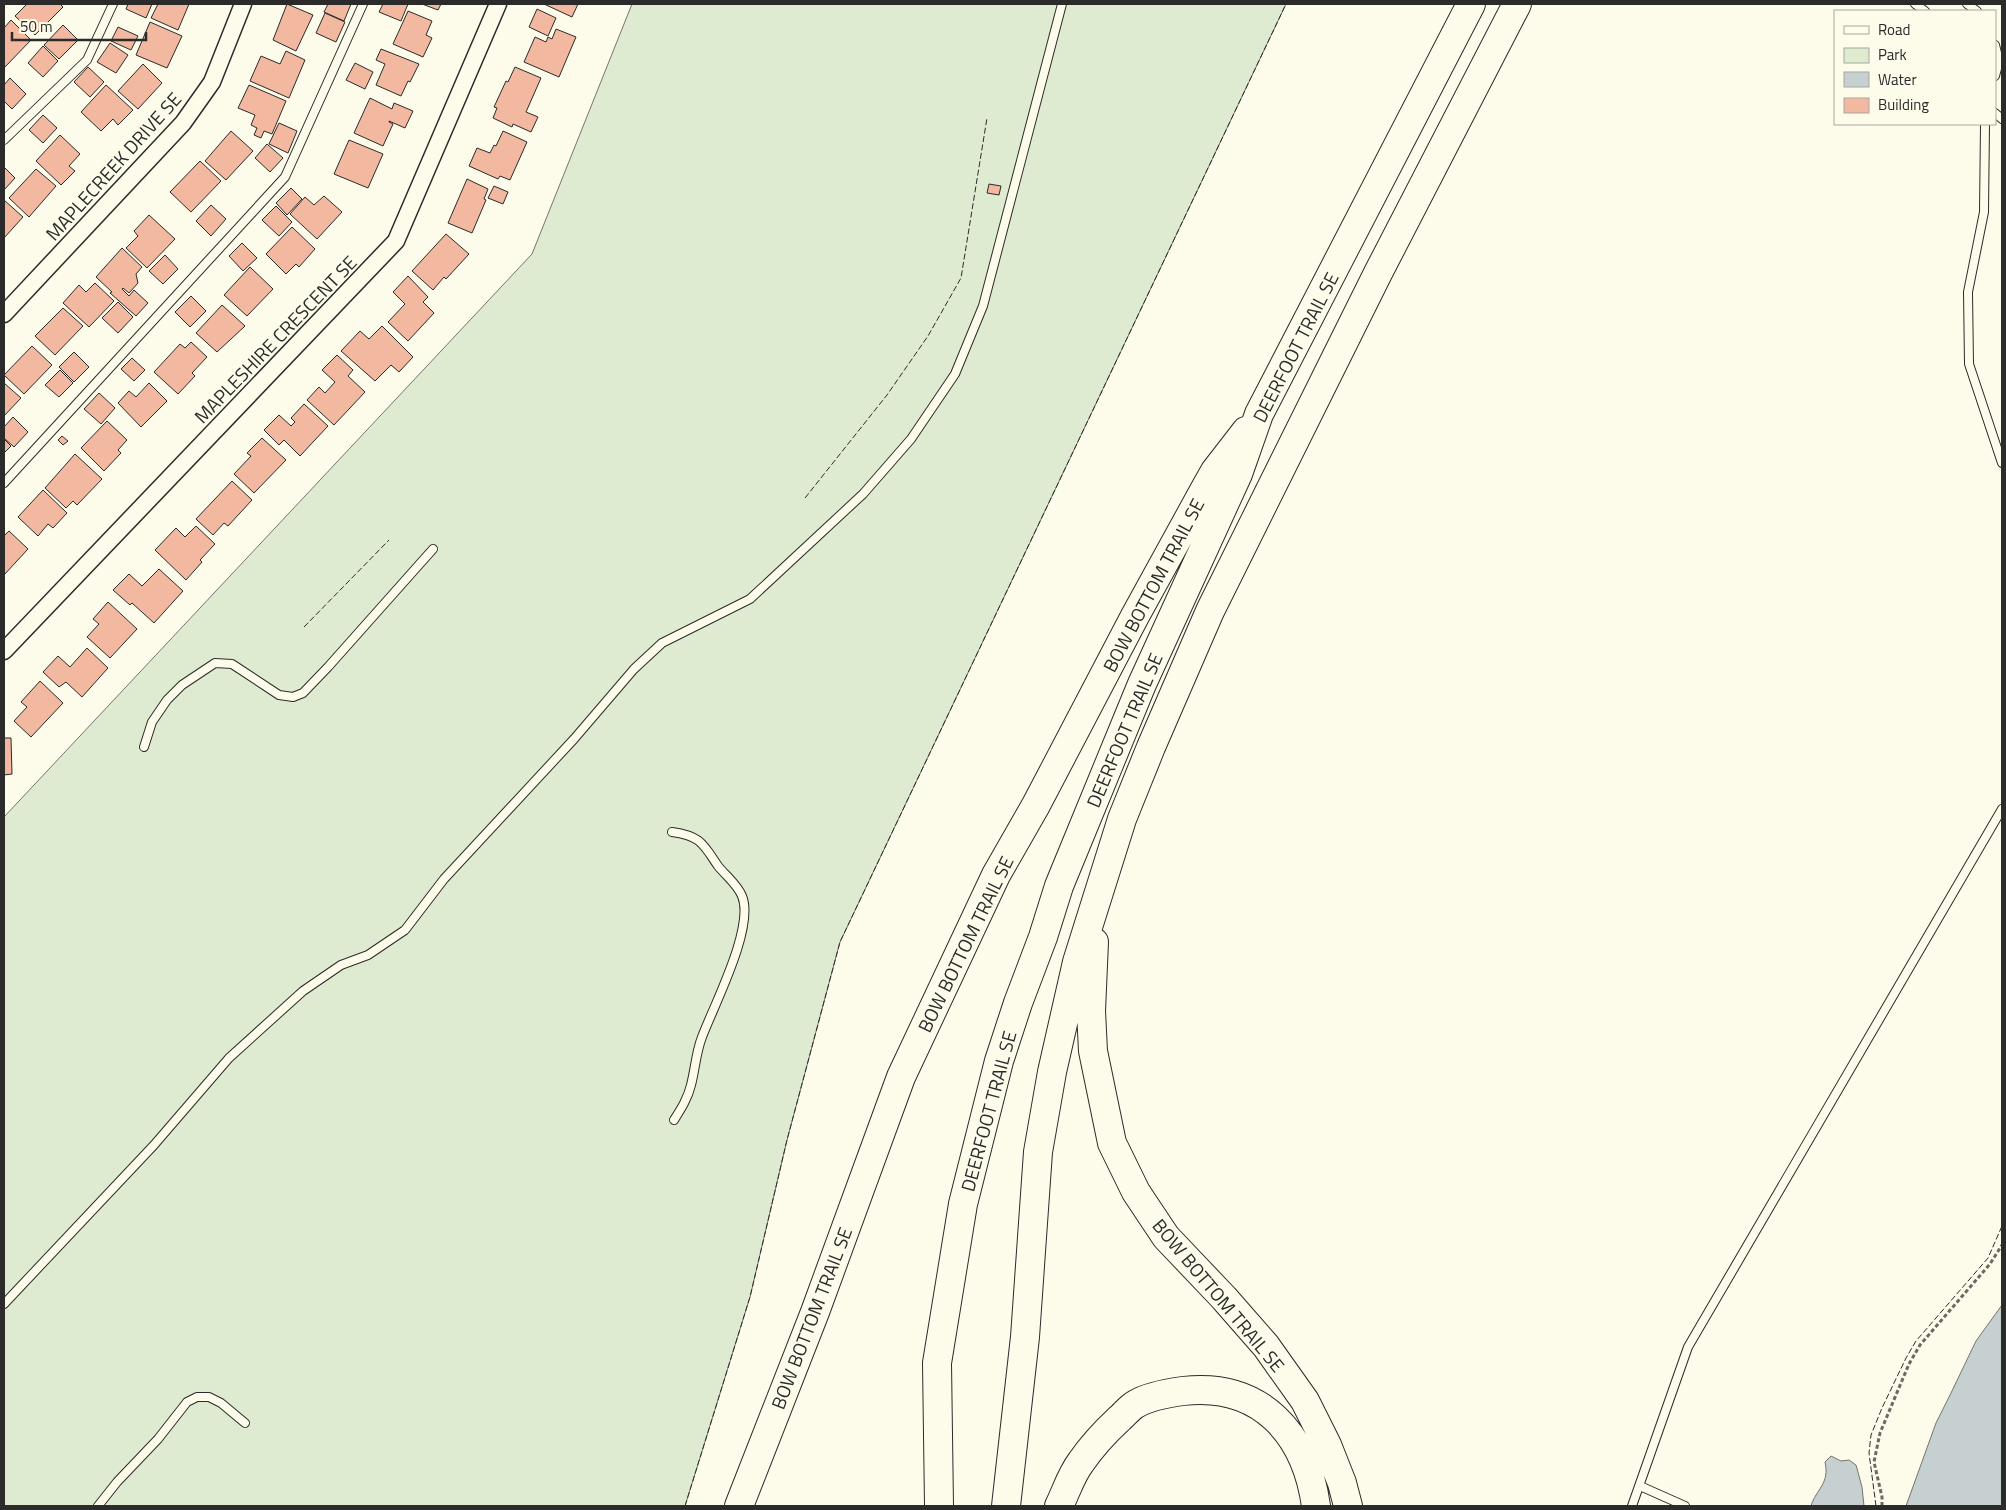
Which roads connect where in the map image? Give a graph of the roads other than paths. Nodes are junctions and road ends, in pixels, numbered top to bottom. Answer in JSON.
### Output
{"nodes":[{"id":1,"x":113,"y":4,"type":"edge"},
{"id":2,"x":243,"y":4,"type":"edge"},
{"id":3,"x":363,"y":4,"type":"edge"},
{"id":4,"x":498,"y":4,"type":"edge"},
{"id":5,"x":1062,"y":4,"type":"edge"},
{"id":6,"x":1471,"y":4,"type":"edge"},
{"id":7,"x":1517,"y":4,"type":"edge"},
{"id":8,"x":1996,"y":47,"type":"edge"},
{"id":9,"x":1996,"y":72,"type":"edge"},
{"id":10,"x":1985,"y":125,"type":"edge"},
{"id":11,"x":4,"y":140,"type":"edge"},
{"id":12,"x":4,"y":314,"type":"edge"},
{"id":13,"x":1259,"y":414,"type":"junction"},
{"id":14,"x":2002,"y":463,"type":"edge"},
{"id":15,"x":4,"y":483,"type":"edge"},
{"id":16,"x":433,"y":549,"type":"dead end"},
{"id":17,"x":4,"y":651,"type":"edge"},
{"id":18,"x":144,"y":747,"type":"dead end"},
{"id":19,"x":2002,"y":809,"type":"edge"},
{"id":20,"x":672,"y":832,"type":"dead end"},
{"id":21,"x":1096,"y":901,"type":"junction"},
{"id":22,"x":674,"y":1120,"type":"dead end"},
{"id":23,"x":4,"y":1304,"type":"edge"},
{"id":24,"x":245,"y":1422,"type":"dead end"},
{"id":25,"x":1640,"y":1486,"type":"junction"},
{"id":26,"x":98,"y":1506,"type":"edge"},
{"id":27,"x":739,"y":1506,"type":"edge"},
{"id":28,"x":939,"y":1506,"type":"edge"},
{"id":29,"x":1006,"y":1506,"type":"edge"},
{"id":30,"x":1059,"y":1506,"type":"edge"},
{"id":31,"x":1316,"y":1506,"type":"edge"},
{"id":32,"x":1348,"y":1506,"type":"edge"},
{"id":33,"x":1632,"y":1506,"type":"edge"},
{"id":34,"x":1685,"y":1506,"type":"edge"}],
"edges":[{"from":1,"to":11,"type":"lane"},
{"from":2,"to":12,"type":"street","name":"MAPLECREEK DRIVE SE"},
{"from":3,"to":15,"type":"lane"},
{"from":4,"to":17,"type":"street","name":"MAPLESHIRE CRESCENT SE"},
{"from":5,"to":23,"type":"lane"},
{"from":6,"to":13,"type":"highway","name":"DEERFOOT TRAIL SE"},
{"from":7,"to":21,"type":"highway","name":"DEERFOOT TRAIL SE"},
{"from":8,"to":9,"type":"lane"},
{"from":10,"to":14,"type":"lane"},
{"from":13,"to":27,"type":"highway","name":"BOW BOTTOM TRAIL SE"},
{"from":13,"to":28,"type":"highway","name":"DEERFOOT TRAIL SE"},
{"from":16,"to":18,"type":"lane"},
{"from":19,"to":25,"type":"lane"},
{"from":20,"to":22,"type":"lane"},
{"from":21,"to":29,"type":"highway","name":"DEERFOOT TRAIL SE"},
{"from":21,"to":32,"type":"highway","name":"BOW BOTTOM TRAIL SE"},
{"from":24,"to":26,"type":"lane"},
{"from":25,"to":33,"type":"lane"},
{"from":25,"to":34,"type":"lane"},
{"from":30,"to":31,"type":"highway"}]}
